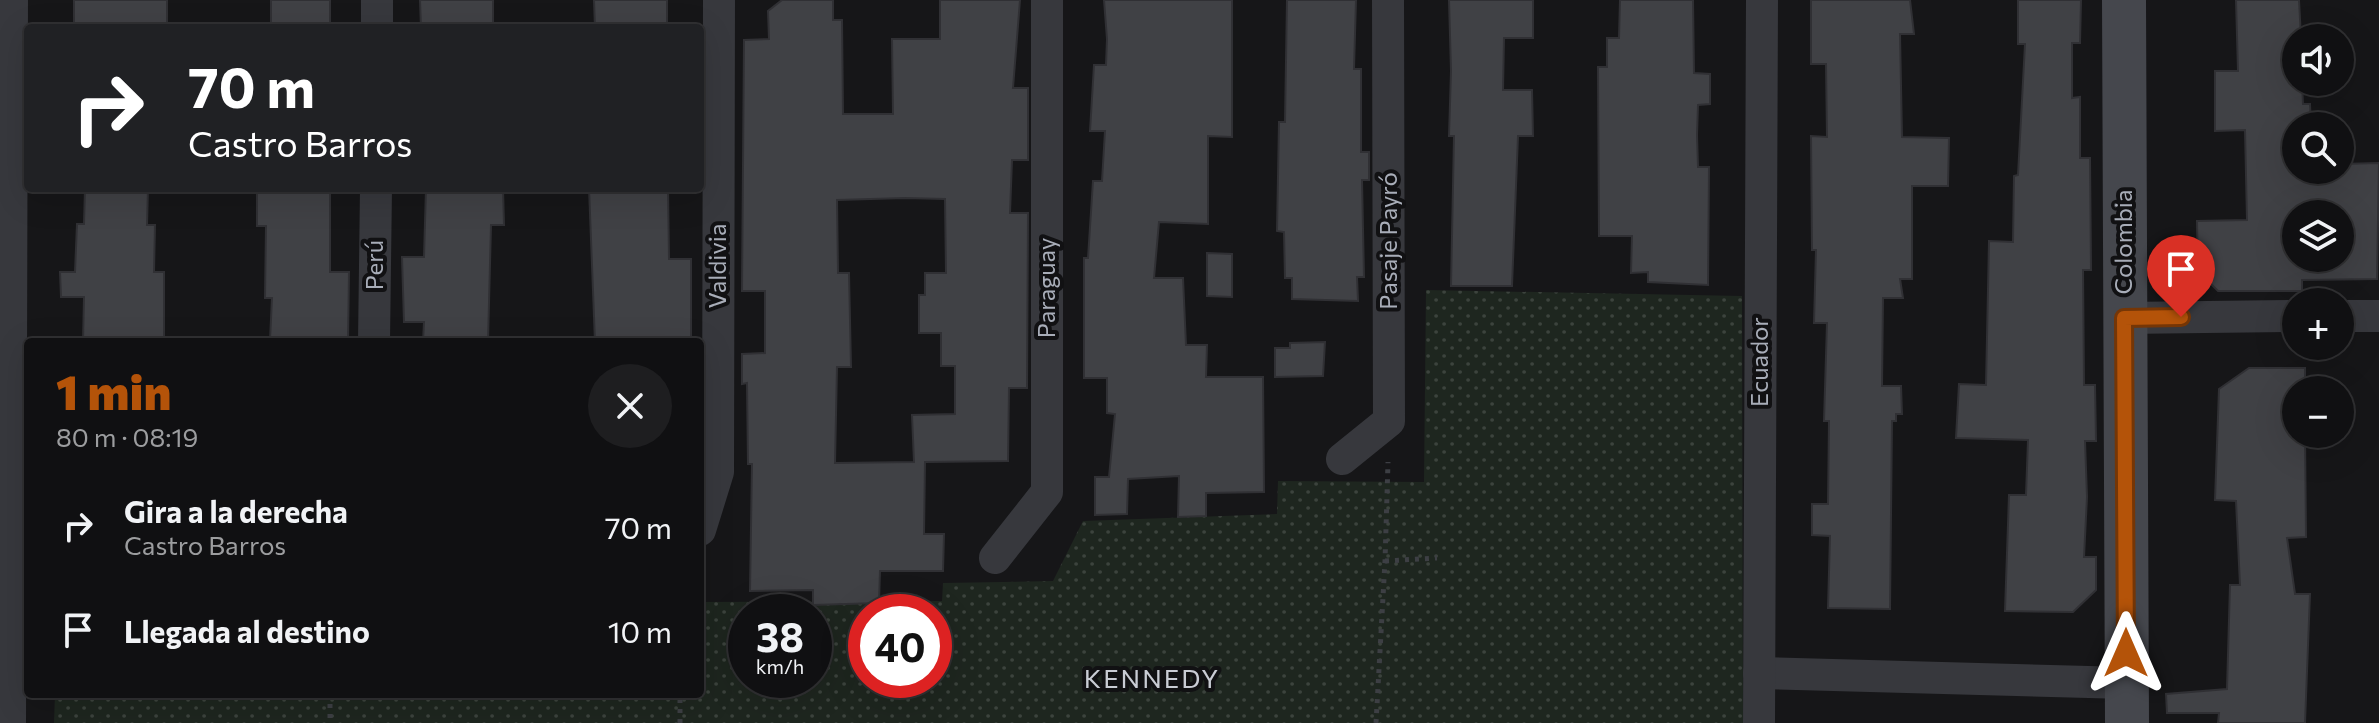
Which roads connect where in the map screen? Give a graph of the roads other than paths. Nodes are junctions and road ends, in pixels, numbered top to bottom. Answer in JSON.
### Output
{"nodes":[{"id":1,"x":12,"y":0,"type":"edge"},
{"id":2,"x":377,"y":0,"type":"edge"},
{"id":3,"x":719,"y":0,"type":"edge"},
{"id":4,"x":1047,"y":0,"type":"edge"},
{"id":5,"x":1388,"y":0,"type":"edge"},
{"id":6,"x":1762,"y":0,"type":"edge"},
{"id":7,"x":2124,"y":0,"type":"edge"},
{"id":8,"x":377,"y":24,"type":"edge"},
{"id":9,"x":376,"y":192,"type":"edge"},
{"id":10,"x":2282,"y":316,"type":"edge"},
{"id":11,"x":2354,"y":316,"type":"edge"},
{"id":12,"x":2379,"y":316,"type":"edge"},
{"id":13,"x":2124,"y":318,"type":"junction"},
{"id":14,"x":374,"y":338,"type":"edge"},
{"id":15,"x":6,"y":393,"type":"edge"},
{"id":16,"x":1342,"y":459,"type":"dead end"},
{"id":17,"x":704,"y":517,"type":"edge"},
{"id":18,"x":995,"y":558,"type":"dead end"},
{"id":19,"x":1759,"y":673,"type":"junction"},
{"id":20,"x":2127,"y":703,"type":"edge"},
{"id":21,"x":10,"y":723,"type":"edge"},
{"id":22,"x":1759,"y":723,"type":"edge"}],
"edges":[{"from":1,"to":15,"type":"street"},
{"from":2,"to":8,"type":"street"},
{"from":3,"to":17,"type":"street","name":"Valdivia"},
{"from":4,"to":18,"type":"street","name":"Paraguay"},
{"from":5,"to":16,"type":"street","name":"Pasaje Payró"},
{"from":6,"to":19,"type":"street","name":"Ecuador"},
{"from":7,"to":13,"type":"street","name":"Colombia"},
{"from":9,"to":14,"type":"street","name":"Perú"},
{"from":10,"to":13,"type":"street"},
{"from":11,"to":12,"type":"street"},
{"from":13,"to":20,"type":"street","name":"Colombia"},
{"from":15,"to":21,"type":"street"},
{"from":19,"to":20,"type":"street"},
{"from":19,"to":22,"type":"street","name":"Ecuador"}]}
